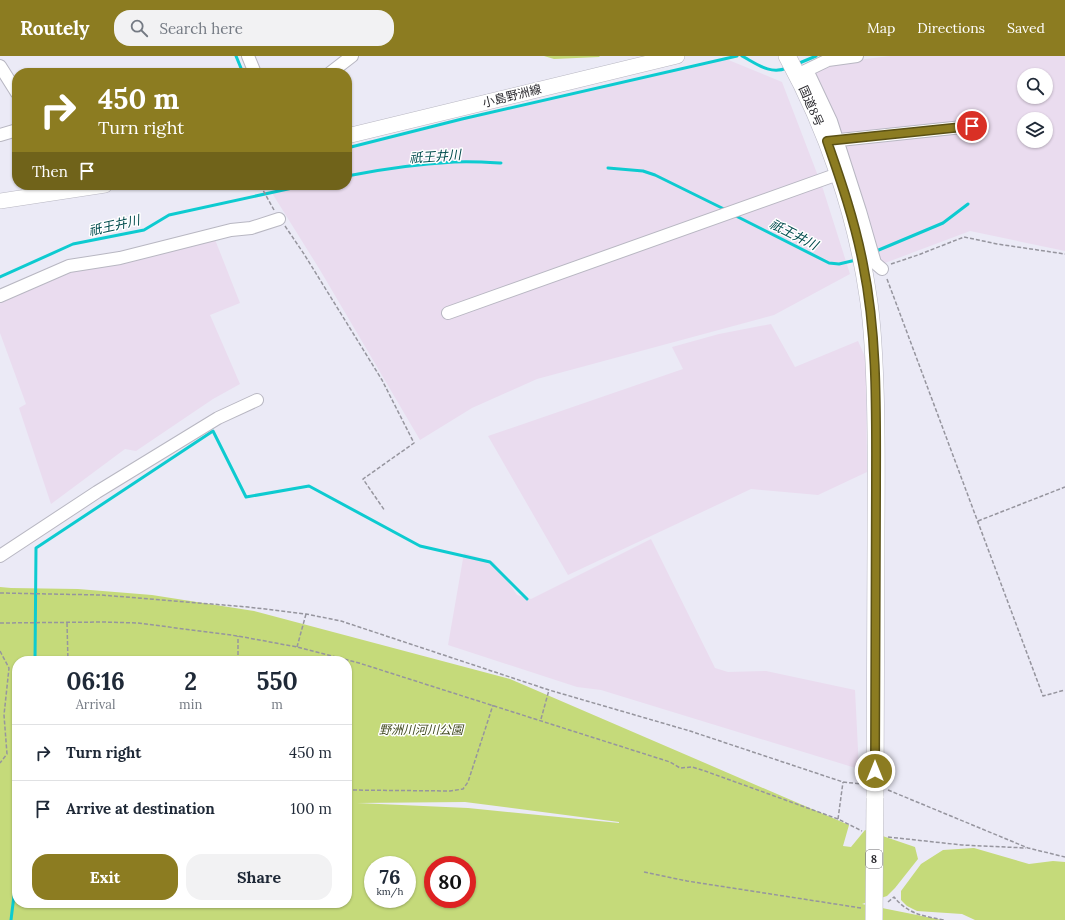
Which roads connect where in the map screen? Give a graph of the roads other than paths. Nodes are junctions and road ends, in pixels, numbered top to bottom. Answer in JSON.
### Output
{"nodes":[{"id":1,"x":248,"y":56,"type":"edge"},
{"id":2,"x":352,"y":56,"type":"edge"},
{"id":3,"x":677,"y":56,"type":"edge"},
{"id":4,"x":787,"y":56,"type":"edge"},
{"id":5,"x":857,"y":56,"type":"edge"},
{"id":6,"x":0,"y":66,"type":"edge"},
{"id":7,"x":253,"y":68,"type":"edge"},
{"id":8,"x":336,"y":68,"type":"edge"},
{"id":9,"x":802,"y":72,"type":"junction"},
{"id":10,"x":12,"y":85,"type":"edge"},
{"id":11,"x":972,"y":126,"type":"dead end"},
{"id":12,"x":12,"y":131,"type":"edge"},
{"id":13,"x":0,"y":135,"type":"edge"},
{"id":14,"x":352,"y":135,"type":"edge"},
{"id":15,"x":832,"y":140,"type":"junction"},
{"id":16,"x":838,"y":174,"type":"junction"},
{"id":17,"x":72,"y":190,"type":"edge"},
{"id":18,"x":0,"y":201,"type":"edge"},
{"id":19,"x":279,"y":219,"type":"road end"},
{"id":20,"x":882,"y":269,"type":"road end"},
{"id":21,"x":0,"y":296,"type":"edge"},
{"id":22,"x":448,"y":314,"type":"dead end"},
{"id":23,"x":257,"y":400,"type":"dead end"},
{"id":24,"x":0,"y":556,"type":"edge"},
{"id":25,"x":871,"y":914,"type":"edge"}],
"edges":[{"from":1,"to":7,"type":"street"},
{"from":2,"to":8,"type":"street"},
{"from":3,"to":14,"type":"main road","name":"小島野洲線"},
{"from":4,"to":9,"type":"highway","name":"国道8号","number":"8"},
{"from":5,"to":9,"type":"street"},
{"from":6,"to":10,"type":"street"},
{"from":9,"to":15,"type":"highway","name":"国道8号","number":"8"},
{"from":11,"to":15,"type":"street"},
{"from":12,"to":13,"type":"street"},
{"from":15,"to":16,"type":"highway","name":"国道8号","number":"8"},
{"from":15,"to":20,"type":"street"},
{"from":16,"to":22,"type":"street"},
{"from":16,"to":25,"type":"highway","name":"国道8号","number":"8","bridge":true},
{"from":17,"to":18,"type":"main road"},
{"from":19,"to":21,"type":"street"},
{"from":23,"to":24,"type":"street"}]}
